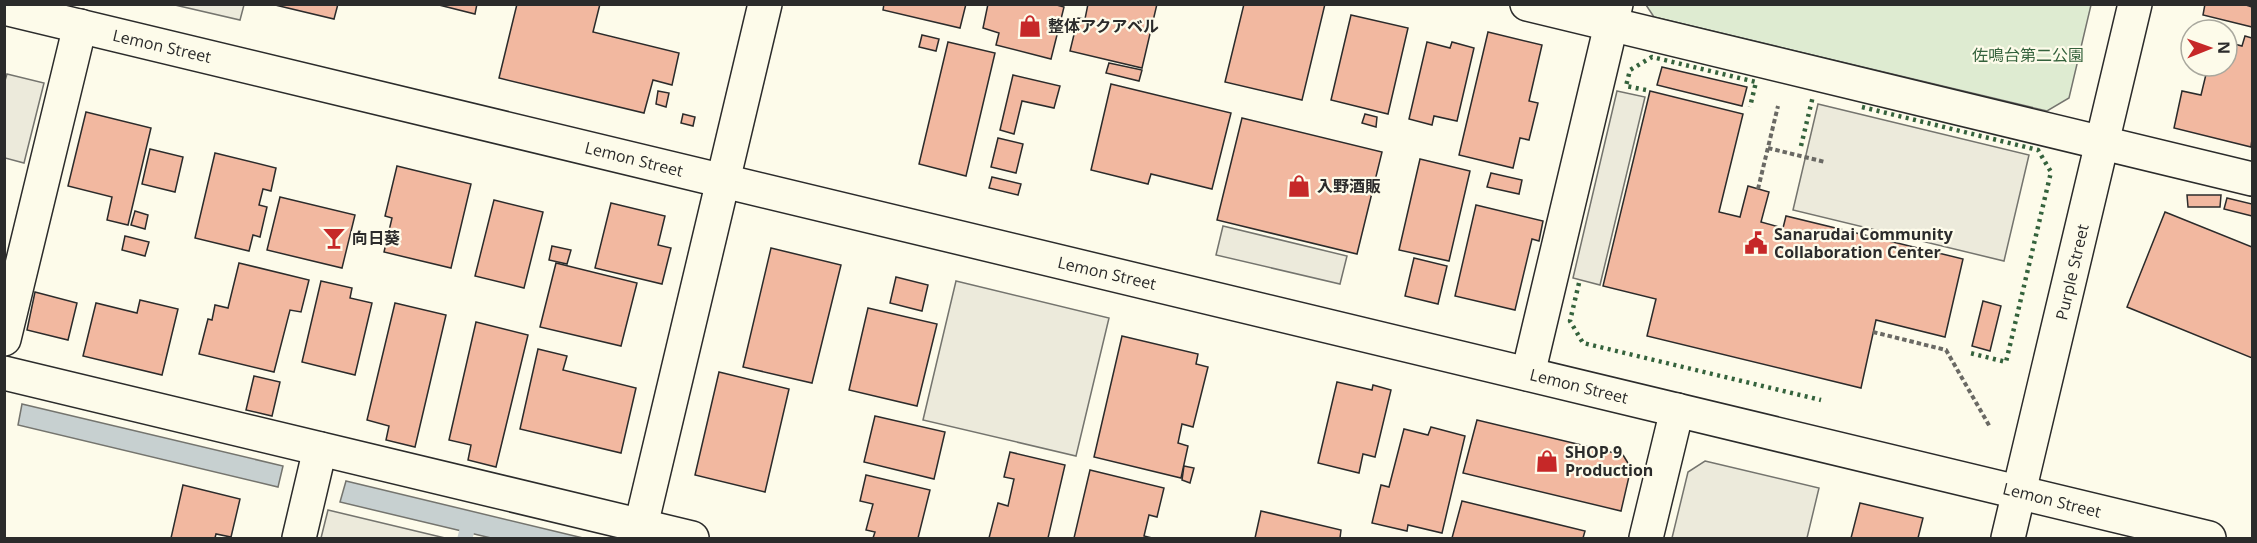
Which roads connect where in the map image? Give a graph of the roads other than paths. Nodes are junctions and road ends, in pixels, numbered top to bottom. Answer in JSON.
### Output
{"nodes":[{"id":1,"x":765,"y":4,"type":"edge"},
{"id":2,"x":1527,"y":4,"type":"edge"},
{"id":3,"x":2136,"y":4,"type":"edge"},
{"id":4,"x":4,"y":8,"type":"edge"},
{"id":5,"x":1614,"y":15,"type":"edge"},
{"id":6,"x":80,"y":26,"type":"junction"},
{"id":7,"x":2103,"y":143,"type":"junction"},
{"id":8,"x":2253,"y":179,"type":"edge"},
{"id":9,"x":723,"y":181,"type":"junction"},
{"id":10,"x":4,"y":339,"type":"edge"},
{"id":11,"x":4,"y":373,"type":"edge"},
{"id":12,"x":1528,"y":374,"type":"junction"},
{"id":13,"x":1677,"y":410,"type":"junction"},
{"id":14,"x":320,"y":449,"type":"junction"},
{"id":15,"x":2019,"y":492,"type":"junction"},
{"id":16,"x":639,"y":532,"type":"edge"},
{"id":17,"x":299,"y":538,"type":"edge"},
{"id":18,"x":692,"y":538,"type":"edge"},
{"id":19,"x":1646,"y":538,"type":"edge"},
{"id":20,"x":2008,"y":538,"type":"edge"},
{"id":21,"x":2209,"y":538,"type":"edge"}],
"edges":[{"from":1,"to":9,"type":"street"},
{"from":2,"to":5,"type":"street"},
{"from":3,"to":7,"type":"street","name":"Purple Street"},
{"from":4,"to":6,"type":"street","name":"Lemon Street"},
{"from":5,"to":7,"type":"street"},
{"from":5,"to":12,"type":"street"},
{"from":6,"to":9,"type":"street","name":"Lemon Street"},
{"from":6,"to":10,"type":"street"},
{"from":7,"to":8,"type":"street"},
{"from":7,"to":15,"type":"street","name":"Purple Street"},
{"from":9,"to":12,"type":"street","name":"Lemon Street"},
{"from":9,"to":16,"type":"street"},
{"from":11,"to":14,"type":"street"},
{"from":12,"to":13,"type":"street","name":"Lemon Street"},
{"from":13,"to":15,"type":"street","name":"Lemon Street"},
{"from":13,"to":19,"type":"street"},
{"from":14,"to":16,"type":"street"},
{"from":14,"to":17,"type":"street"},
{"from":15,"to":20,"type":"street","name":"Purple Street"},
{"from":15,"to":21,"type":"street","name":"Lemon Street"},
{"from":16,"to":18,"type":"street"}]}
